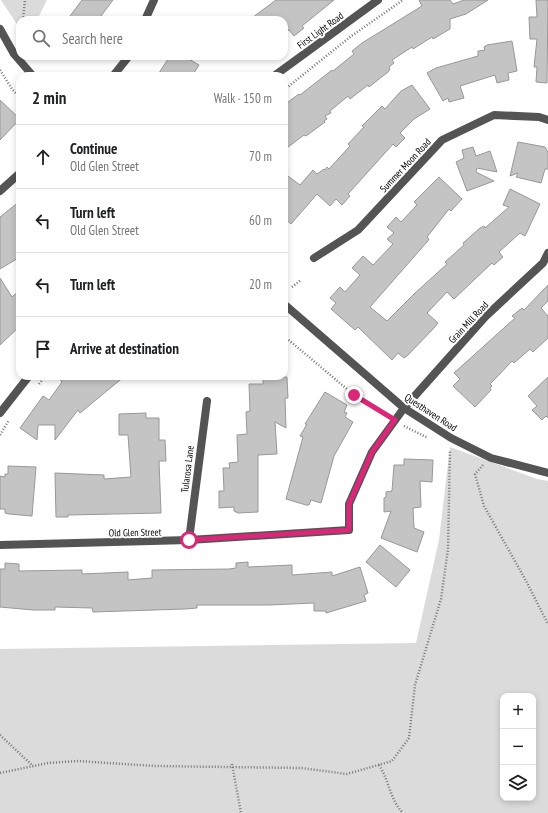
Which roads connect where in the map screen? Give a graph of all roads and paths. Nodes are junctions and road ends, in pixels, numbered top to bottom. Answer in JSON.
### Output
{"nodes":[{"id":1,"x":25,"y":0,"type":"edge"},
{"id":2,"x":154,"y":0,"type":"edge"},
{"id":3,"x":378,"y":0,"type":"edge"},
{"id":4,"x":402,"y":0,"type":"edge"},
{"id":5,"x":23,"y":16,"type":"edge"},
{"id":6,"x":147,"y":16,"type":"edge"},
{"id":7,"x":0,"y":29,"type":"edge"},
{"id":8,"x":16,"y":56,"type":"edge"},
{"id":9,"x":19,"y":60,"type":"edge"},
{"id":10,"x":126,"y":60,"type":"edge"},
{"id":11,"x":0,"y":70,"type":"edge"},
{"id":12,"x":30,"y":72,"type":"edge"},
{"id":13,"x":116,"y":72,"type":"edge"},
{"id":14,"x":279,"y":72,"type":"edge"},
{"id":15,"x":288,"y":87,"type":"edge"},
{"id":16,"x":16,"y":94,"type":"edge"},
{"id":17,"x":548,"y":120,"type":"edge"},
{"id":18,"x":16,"y":177,"type":"edge"},
{"id":19,"x":0,"y":191,"type":"edge"},
{"id":20,"x":548,"y":253,"type":"edge"},
{"id":21,"x":314,"y":258,"type":"dead end"},
{"id":22,"x":301,"y":280,"type":"dead end"},
{"id":23,"x":292,"y":287,"type":"dead end"},
{"id":24,"x":288,"y":307,"type":"edge"},
{"id":25,"x":288,"y":339,"type":"edge"},
{"id":26,"x":25,"y":380,"type":"edge"},
{"id":27,"x":207,"y":401,"type":"dead end"},
{"id":28,"x":404,"y":408,"type":"junction"},
{"id":29,"x":0,"y":413,"type":"edge"},
{"id":30,"x":395,"y":420,"type":"junction"},
{"id":31,"x":429,"y":438,"type":"dead end"},
{"id":32,"x":450,"y":447,"type":"dead end"},
{"id":33,"x":491,"y":458,"type":"junction"},
{"id":34,"x":548,"y":473,"type":"edge"},
{"id":35,"x":189,"y":540,"type":"junction"},
{"id":36,"x":0,"y":545,"type":"edge"},
{"id":37,"x":544,"y":617,"type":"junction"},
{"id":38,"x":548,"y":618,"type":"edge"},
{"id":39,"x":548,"y":624,"type":"edge"},
{"id":40,"x":0,"y":735,"type":"edge"},
{"id":41,"x":233,"y":765,"type":"junction"},
{"id":42,"x":379,"y":765,"type":"junction"},
{"id":43,"x":34,"y":766,"type":"junction"},
{"id":44,"x":0,"y":773,"type":"edge"},
{"id":45,"x":241,"y":813,"type":"edge"},
{"id":46,"x":403,"y":813,"type":"edge"}],
"edges":[{"from":1,"to":5,"type":"path"},
{"from":2,"to":6,"type":"street"},
{"from":3,"to":14,"type":"street","name":"First Light Road"},
{"from":4,"to":15,"type":"path"},
{"from":7,"to":8,"type":"street"},
{"from":9,"to":12,"type":"street"},
{"from":10,"to":13,"type":"street"},
{"from":11,"to":16,"type":"path"},
{"from":17,"to":21,"type":"street","name":"Summer Moon Road"},
{"from":18,"to":19,"type":"street"},
{"from":20,"to":28,"type":"street","name":"Grain Mill Road"},
{"from":22,"to":23,"type":"path"},
{"from":24,"to":28,"type":"street","name":"Questhaven Road"},
{"from":25,"to":30,"type":"path"},
{"from":26,"to":29,"type":"street"},
{"from":27,"to":35,"type":"street","name":"Tularosa Lane"},
{"from":28,"to":30,"type":"street","name":"Old Glen Street"},
{"from":28,"to":33,"type":"street","name":"Questhaven Road"},
{"from":30,"to":31,"type":"path"},
{"from":30,"to":35,"type":"street","name":"Old Glen Street"},
{"from":32,"to":42,"type":"path"},
{"from":33,"to":34,"type":"street","name":"Questhaven Road"},
{"from":33,"to":37,"type":"path"},
{"from":35,"to":36,"type":"street","name":"Old Glen Street"},
{"from":37,"to":38,"type":"path"},
{"from":37,"to":39,"type":"path"},
{"from":40,"to":43,"type":"path"},
{"from":41,"to":42,"type":"path"},
{"from":41,"to":43,"type":"path"},
{"from":41,"to":45,"type":"path"},
{"from":42,"to":46,"type":"path"},
{"from":43,"to":44,"type":"path"}]}
